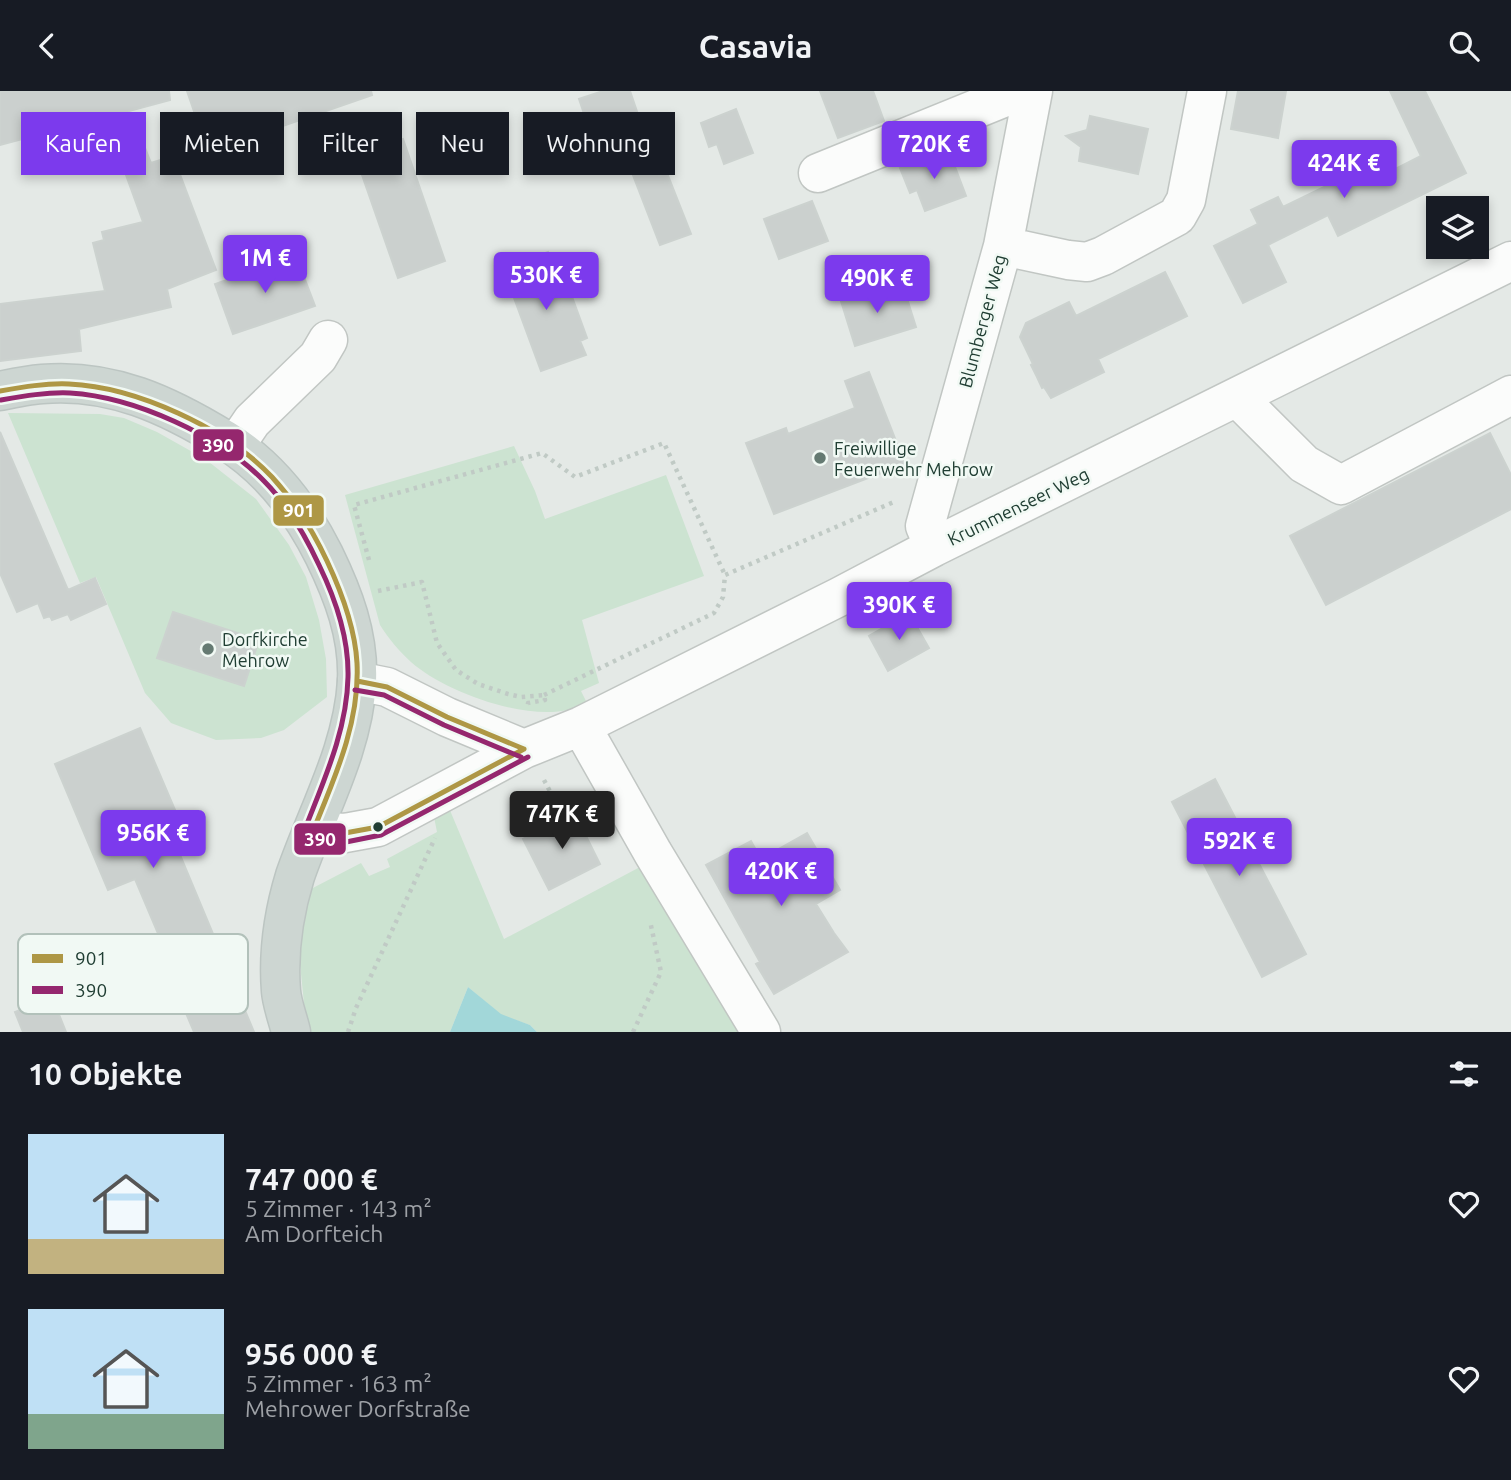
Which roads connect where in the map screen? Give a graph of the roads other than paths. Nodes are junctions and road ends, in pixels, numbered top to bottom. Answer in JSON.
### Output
{"nodes":[{"id":1,"x":1207,"y":91,"type":"edge"},
{"id":2,"x":1032,"y":95,"type":"edge"},
{"id":3,"x":818,"y":173,"type":"dead end"},
{"id":4,"x":1003,"y":246,"type":"junction"},
{"id":5,"x":1505,"y":276,"type":"edge"},
{"id":6,"x":328,"y":340,"type":"dead end"},
{"id":7,"x":0,"y":391,"type":"edge"},
{"id":8,"x":1511,"y":395,"type":"edge"},
{"id":9,"x":1238,"y":398,"type":"junction"},
{"id":10,"x":234,"y":446,"type":"junction"},
{"id":11,"x":934,"y":547,"type":"junction"},
{"id":12,"x":357,"y":681,"type":"junction"},
{"id":13,"x":581,"y":726,"type":"junction"},
{"id":14,"x":532,"y":760,"type":"junction"},
{"id":15,"x":313,"y":831,"type":"junction"},
{"id":16,"x":291,"y":1032,"type":"edge"},
{"id":17,"x":761,"y":1032,"type":"edge"}],
"edges":[{"from":1,"to":4,"type":"street"},
{"from":2,"to":3,"type":"street"},
{"from":2,"to":4,"type":"street","name":"Blumberger Weg"},
{"from":4,"to":11,"type":"street","name":"Blumberger Weg"},
{"from":5,"to":9,"type":"street","name":"Krummenseer Weg"},
{"from":6,"to":10,"type":"street"},
{"from":7,"to":10,"type":"main road"},
{"from":8,"to":9,"type":"street"},
{"from":9,"to":11,"type":"street","name":"Krummenseer Weg"},
{"from":10,"to":12,"type":"main road"},
{"from":11,"to":13,"type":"street","name":"Krummenseer Weg"},
{"from":12,"to":14,"type":"street"},
{"from":12,"to":15,"type":"main road"},
{"from":13,"to":14,"type":"street","name":"Krummenseer Weg"},
{"from":13,"to":17,"type":"street"},
{"from":14,"to":15,"type":"street","name":"Krummenseer Weg"},
{"from":15,"to":16,"type":"main road"}]}
